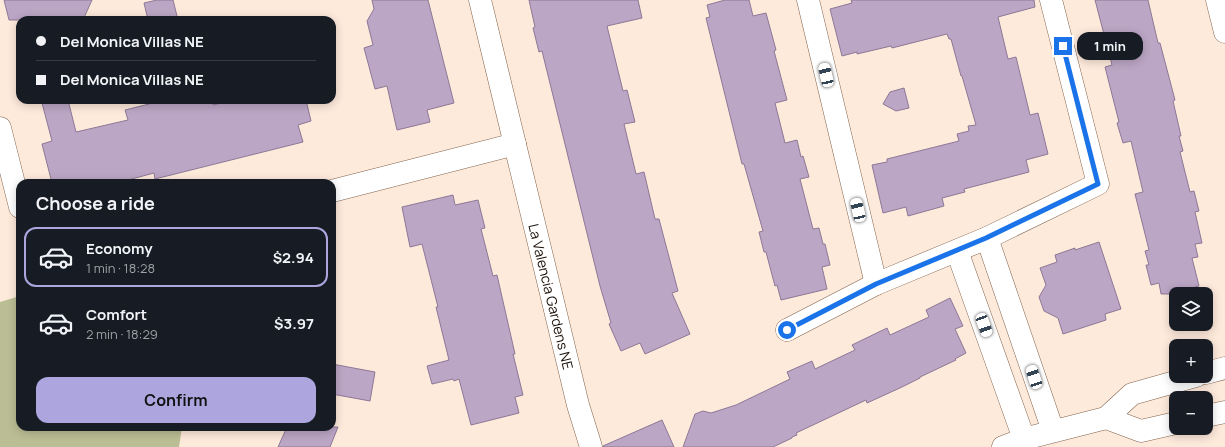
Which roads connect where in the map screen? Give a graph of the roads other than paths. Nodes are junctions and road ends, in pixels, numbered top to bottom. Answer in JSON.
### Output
{"nodes":[{"id":1,"x":480,"y":0,"type":"edge"},
{"id":2,"x":808,"y":0,"type":"edge"},
{"id":3,"x":1051,"y":0,"type":"edge"},
{"id":4,"x":1217,"y":0,"type":"edge"},
{"id":5,"x":1225,"y":32,"type":"edge"},
{"id":6,"x":0,"y":128,"type":"edge"},
{"id":7,"x":515,"y":144,"type":"junction"},
{"id":8,"x":336,"y":190,"type":"edge"},
{"id":9,"x":16,"y":191,"type":"edge"},
{"id":10,"x":986,"y":238,"type":"junction"},
{"id":11,"x":957,"y":251,"type":"junction"},
{"id":12,"x":876,"y":284,"type":"junction"},
{"id":13,"x":787,"y":330,"type":"dead end"},
{"id":14,"x":1225,"y":368,"type":"edge"},
{"id":15,"x":1213,"y":371,"type":"edge"},
{"id":16,"x":1171,"y":383,"type":"edge"},
{"id":17,"x":1225,"y":412,"type":"edge"},
{"id":18,"x":1213,"y":415,"type":"edge"},
{"id":19,"x":1106,"y":418,"type":"junction"},
{"id":20,"x":1169,"y":425,"type":"edge"},
{"id":21,"x":1053,"y":431,"type":"junction"},
{"id":22,"x":1024,"y":439,"type":"junction"},
{"id":23,"x":591,"y":447,"type":"edge"},
{"id":24,"x":1003,"y":447,"type":"edge"}],
"edges":[{"from":1,"to":7,"type":"street","name":"La Valencia Gardens NE"},
{"from":2,"to":12,"type":"street"},
{"from":3,"to":10,"type":"street"},
{"from":4,"to":5,"type":"street"},
{"from":6,"to":9,"type":"street"},
{"from":7,"to":8,"type":"street"},
{"from":7,"to":23,"type":"street","name":"La Valencia Gardens NE"},
{"from":10,"to":11,"type":"street"},
{"from":10,"to":21,"type":"street"},
{"from":11,"to":12,"type":"street"},
{"from":11,"to":22,"type":"street"},
{"from":12,"to":13,"type":"street"},
{"from":14,"to":15,"type":"street"},
{"from":16,"to":19,"type":"street"},
{"from":17,"to":18,"type":"street"},
{"from":19,"to":20,"type":"street"},
{"from":19,"to":21,"type":"street"},
{"from":21,"to":22,"type":"street"},
{"from":22,"to":24,"type":"street"}]}
